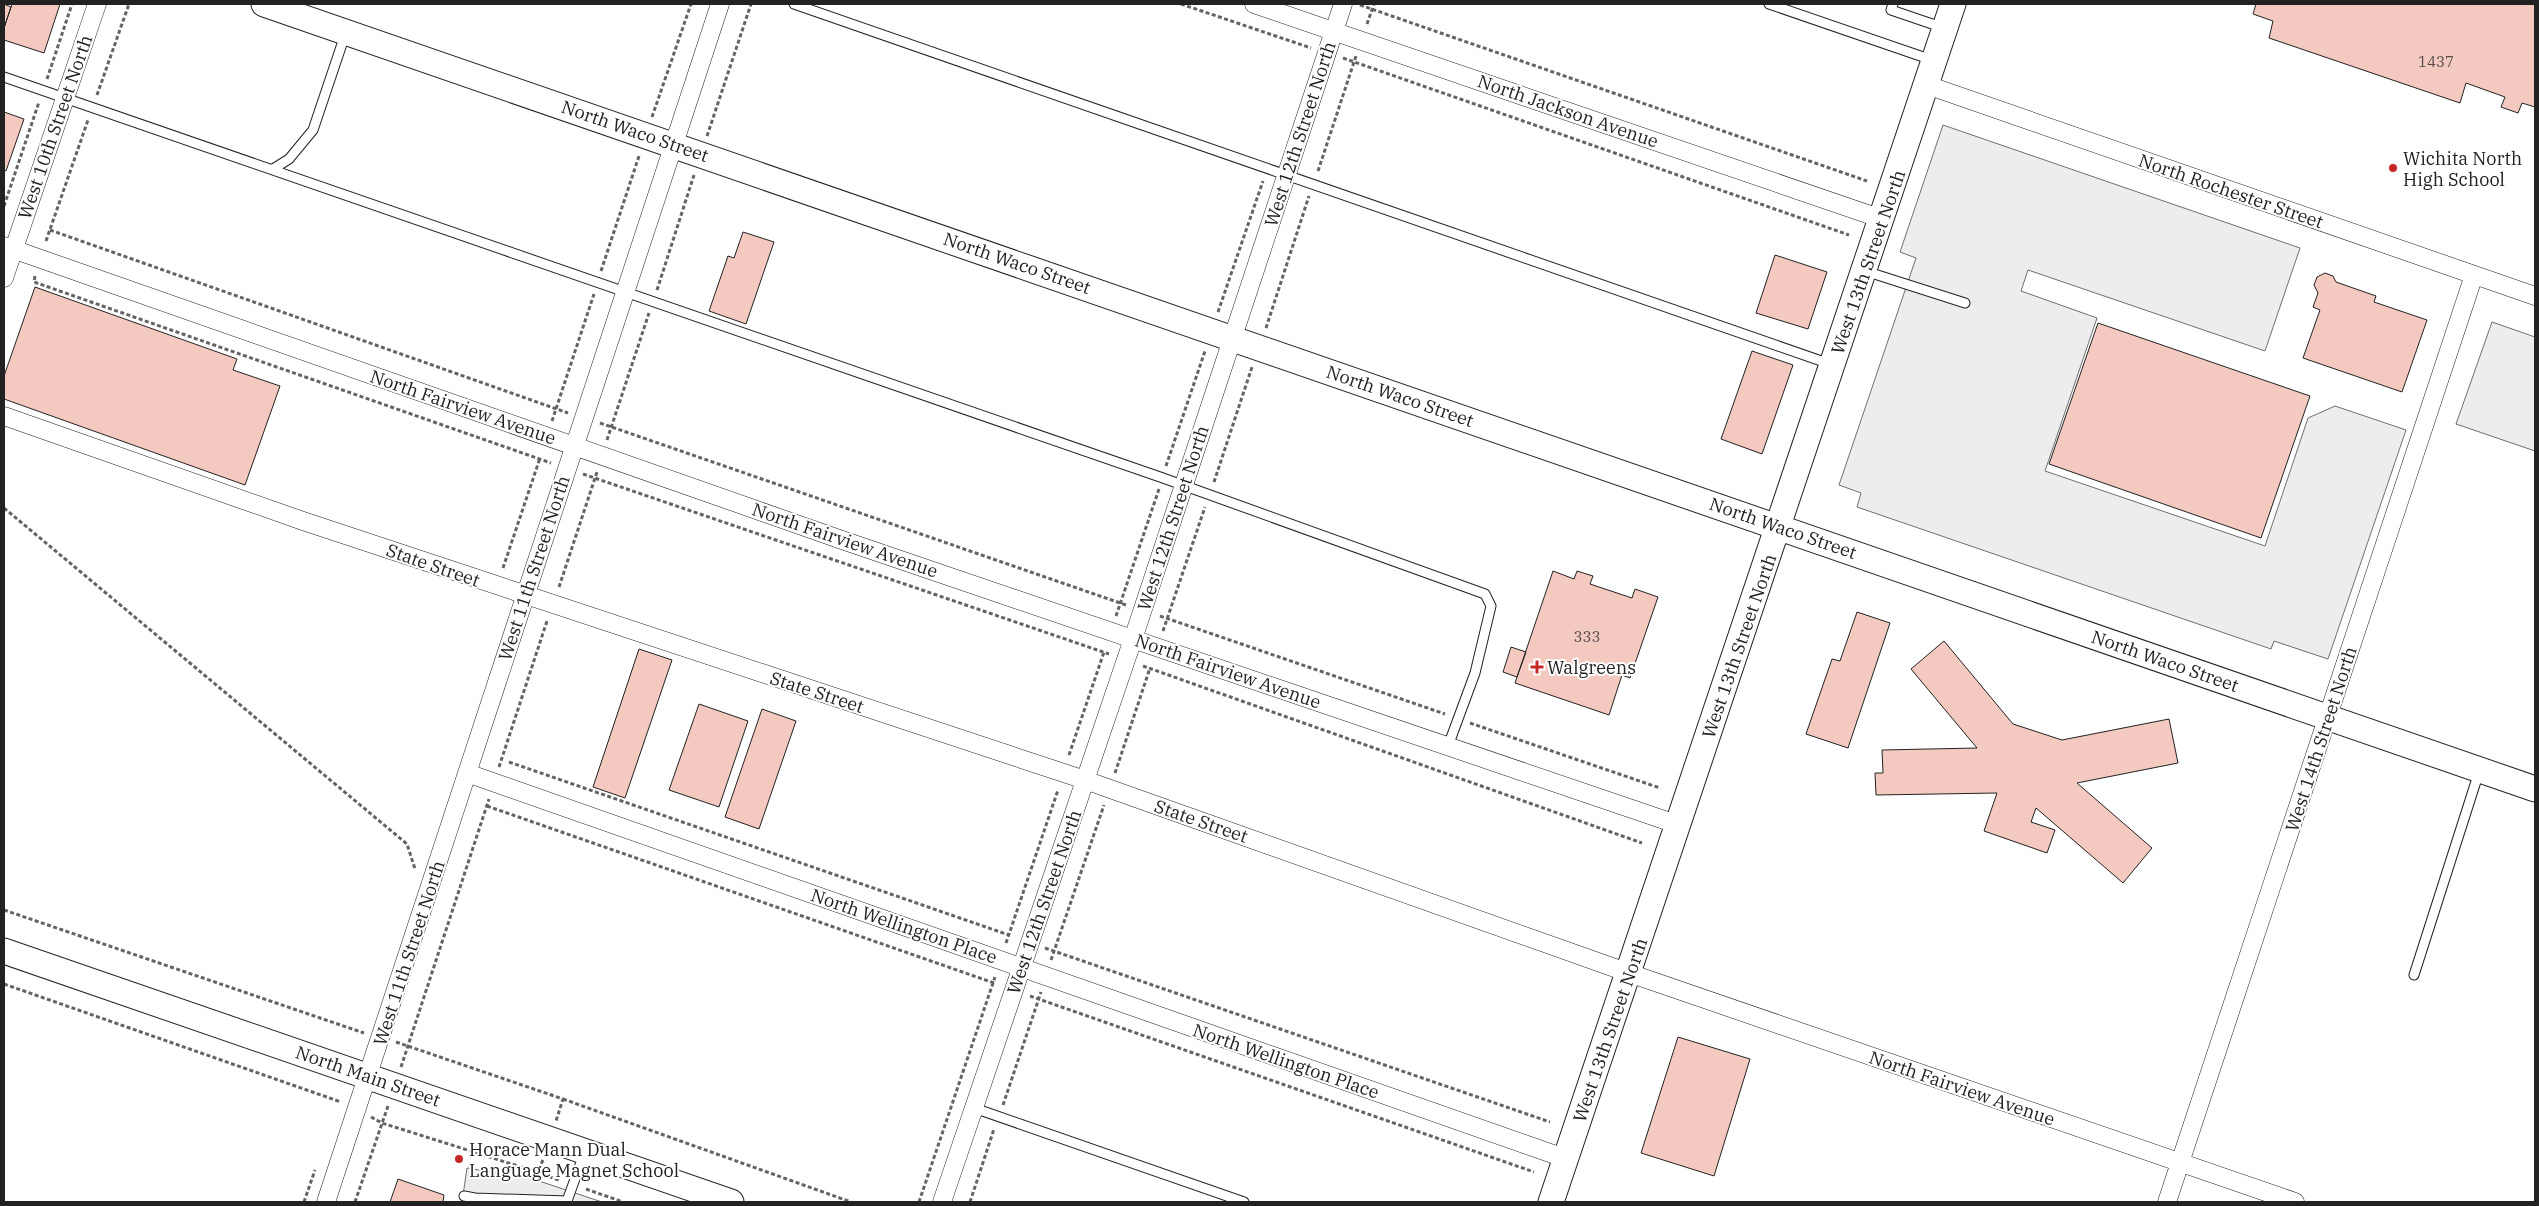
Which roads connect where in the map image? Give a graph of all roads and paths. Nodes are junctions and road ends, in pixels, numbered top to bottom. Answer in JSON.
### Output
{"nodes":[{"id":1,"x":97,"y":4,"type":"edge"},
{"id":2,"x":264,"y":4,"type":"edge"},
{"id":3,"x":691,"y":4,"type":"edge"},
{"id":4,"x":720,"y":4,"type":"edge"},
{"id":5,"x":794,"y":4,"type":"edge"},
{"id":6,"x":1182,"y":4,"type":"edge"},
{"id":7,"x":1254,"y":4,"type":"edge"},
{"id":8,"x":1343,"y":4,"type":"edge"},
{"id":9,"x":1357,"y":4,"type":"edge"},
{"id":10,"x":1374,"y":4,"type":"edge"},
{"id":11,"x":1769,"y":4,"type":"edge"},
{"id":12,"x":1892,"y":4,"type":"edge"},
{"id":13,"x":1953,"y":4,"type":"edge"},
{"id":14,"x":1372,"y":9,"type":"junction"},
{"id":15,"x":1314,"y":24,"type":"junction"},
{"id":16,"x":1945,"y":28,"type":"junction"},
{"id":17,"x":1334,"y":31,"type":"junction"},
{"id":18,"x":346,"y":32,"type":"junction"},
{"id":19,"x":1361,"y":40,"type":"junction"},
{"id":20,"x":1309,"y":48,"type":"junction"},
{"id":21,"x":1327,"y":53,"type":"junction"},
{"id":22,"x":1305,"y":57,"type":"dead end"},
{"id":23,"x":1354,"y":61,"type":"junction"},
{"id":24,"x":1935,"y":61,"type":"junction"},
{"id":25,"x":4,"y":77,"type":"edge"},
{"id":26,"x":1927,"y":85,"type":"junction"},
{"id":27,"x":65,"y":98,"type":"junction"},
{"id":28,"x":646,"y":135,"type":"junction"},
{"id":29,"x":673,"y":144,"type":"junction"},
{"id":30,"x":273,"y":169,"type":"junction"},
{"id":31,"x":1267,"y":169,"type":"junction"},
{"id":32,"x":1286,"y":176,"type":"junction"},
{"id":33,"x":1867,"y":181,"type":"dead end"},
{"id":34,"x":1313,"y":185,"type":"junction"},
{"id":35,"x":1882,"y":219,"type":"junction"},
{"id":36,"x":50,"y":230,"type":"dead end"},
{"id":37,"x":1849,"y":235,"type":"dead end"},
{"id":38,"x":47,"y":238,"type":"dead end"},
{"id":39,"x":9,"y":248,"type":"edge"},
{"id":40,"x":41,"y":259,"type":"junction"},
{"id":41,"x":1864,"y":271,"type":"junction"},
{"id":42,"x":2474,"y":275,"type":"junction"},
{"id":43,"x":4,"y":278,"type":"edge"},
{"id":44,"x":598,"y":281,"type":"junction"},
{"id":45,"x":625,"y":290,"type":"junction"},
{"id":46,"x":2535,"y":296,"type":"edge"},
{"id":47,"x":1964,"y":303,"type":"dead end"},
{"id":48,"x":1222,"y":334,"type":"junction"},
{"id":49,"x":1259,"y":347,"type":"junction"},
{"id":50,"x":1833,"y":365,"type":"junction"},
{"id":51,"x":556,"y":409,"type":"junction"},
{"id":52,"x":4,"y":416,"type":"edge"},
{"id":53,"x":583,"y":417,"type":"junction"},
{"id":54,"x":547,"y":436,"type":"junction"},
{"id":55,"x":573,"y":446,"type":"junction"},
{"id":56,"x":539,"y":459,"type":"junction"},
{"id":57,"x":566,"y":468,"type":"junction"},
{"id":58,"x":1163,"y":478,"type":"junction"},
{"id":59,"x":1183,"y":485,"type":"junction"},
{"id":60,"x":1210,"y":494,"type":"junction"},
{"id":61,"x":4,"y":508,"type":"edge"},
{"id":62,"x":1779,"y":527,"type":"junction"},
{"id":63,"x":504,"y":589,"type":"junction"},
{"id":64,"x":525,"y":596,"type":"junction"},
{"id":65,"x":1120,"y":603,"type":"junction"},
{"id":66,"x":1142,"y":610,"type":"junction"},
{"id":67,"x":1167,"y":619,"type":"junction"},
{"id":68,"x":1111,"y":631,"type":"junction"},
{"id":69,"x":1132,"y":639,"type":"junction"},
{"id":70,"x":1157,"y":647,"type":"junction"},
{"id":71,"x":1104,"y":652,"type":"junction"},
{"id":72,"x":1125,"y":660,"type":"junction"},
{"id":73,"x":1150,"y":668,"type":"junction"},
{"id":74,"x":2329,"y":717,"type":"junction"},
{"id":75,"x":1458,"y":719,"type":"junction"},
{"id":76,"x":1448,"y":746,"type":"junction"},
{"id":77,"x":2480,"y":770,"type":"junction"},
{"id":78,"x":467,"y":773,"type":"junction"},
{"id":79,"x":1063,"y":773,"type":"junction"},
{"id":80,"x":1085,"y":780,"type":"junction"},
{"id":81,"x":1660,"y":788,"type":"dead end"},
{"id":82,"x":1109,"y":789,"type":"junction"},
{"id":83,"x":2535,"y":789,"type":"edge"},
{"id":84,"x":1679,"y":824,"type":"junction"},
{"id":85,"x":1642,"y":843,"type":"dead end"},
{"id":86,"x":407,"y":844,"type":"dead end"},
{"id":87,"x":418,"y":858,"type":"dead end"},
{"id":88,"x":413,"y":876,"type":"dead end"},
{"id":89,"x":4,"y":910,"type":"edge"},
{"id":90,"x":4,"y":951,"type":"edge"},
{"id":91,"x":1000,"y":960,"type":"junction"},
{"id":92,"x":1021,"y":968,"type":"junction"},
{"id":93,"x":1629,"y":973,"type":"junction"},
{"id":94,"x":2414,"y":975,"type":"dead end"},
{"id":95,"x":1046,"y":976,"type":"junction"},
{"id":96,"x":4,"y":984,"type":"edge"},
{"id":97,"x":365,"y":1024,"type":"dead end"},
{"id":98,"x":362,"y":1033,"type":"junction"},
{"id":99,"x":382,"y":1037,"type":"junction"},
{"id":100,"x":359,"y":1073,"type":"junction"},
{"id":101,"x":563,"y":1099,"type":"dead end"},
{"id":102,"x":339,"y":1101,"type":"junction"},
{"id":103,"x":974,"y":1108,"type":"junction"},
{"id":104,"x":336,"y":1110,"type":"dead end"},
{"id":105,"x":357,"y":1110,"type":"junction"},
{"id":106,"x":998,"y":1117,"type":"junction"},
{"id":107,"x":585,"y":1151,"type":"junction"},
{"id":108,"x":1567,"y":1159,"type":"junction"},
{"id":109,"x":2180,"y":1163,"type":"junction"},
{"id":110,"x":317,"y":1166,"type":"dead end"},
{"id":111,"x":538,"y":1172,"type":"dead end"},
{"id":112,"x":464,"y":1196,"type":"dead end"},
{"id":113,"x":304,"y":1202,"type":"edge"},
{"id":114,"x":326,"y":1202,"type":"edge"},
{"id":115,"x":569,"y":1202,"type":"edge"},
{"id":116,"x":731,"y":1202,"type":"edge"},
{"id":117,"x":851,"y":1202,"type":"edge"},
{"id":118,"x":919,"y":1202,"type":"edge"},
{"id":119,"x":942,"y":1202,"type":"edge"},
{"id":120,"x":970,"y":1202,"type":"edge"},
{"id":121,"x":1244,"y":1202,"type":"edge"},
{"id":122,"x":1551,"y":1202,"type":"edge"},
{"id":123,"x":2167,"y":1202,"type":"edge"},
{"id":124,"x":2295,"y":1202,"type":"edge"}],
"edges":[{"from":1,"to":27,"type":"street","name":"West 10th Street North"},
{"from":2,"to":18,"type":"street","name":"North Waco Street"},
{"from":3,"to":28,"type":"path"},
{"from":4,"to":29,"type":"street","name":"West 11th Street North"},
{"from":5,"to":31,"type":"lane"},
{"from":6,"to":20,"type":"path"},
{"from":7,"to":15,"type":"street","name":"North Jackson Avenue"},
{"from":8,"to":17,"type":"street","name":"West 12th Street North"},
{"from":9,"to":14,"type":"path"},
{"from":10,"to":14,"type":"path"},
{"from":11,"to":24,"type":"lane"},
{"from":12,"to":16,"type":"lane"},
{"from":13,"to":16,"type":"street","name":"West 13th Street North"},
{"from":14,"to":19,"type":"path"},
{"from":14,"to":33,"type":"path"},
{"from":15,"to":17,"type":"street","name":"North Jackson Avenue"},
{"from":15,"to":20,"type":"path"},
{"from":16,"to":24,"type":"street","name":"West 13th Street North"},
{"from":17,"to":19,"type":"street","name":"North Jackson Avenue"},
{"from":17,"to":21,"type":"street","name":"West 12th Street North"},
{"from":18,"to":28,"type":"street","name":"North Waco Street"},
{"from":18,"to":30,"type":"lane"},
{"from":19,"to":23,"type":"path"},
{"from":19,"to":35,"type":"street","name":"North Jackson Avenue"},
{"from":20,"to":21,"type":"path"},
{"from":20,"to":22,"type":"path"},
{"from":21,"to":23,"type":"path"},
{"from":21,"to":32,"type":"street","name":"West 12th Street North"},
{"from":23,"to":34,"type":"path"},
{"from":23,"to":37,"type":"path"},
{"from":24,"to":26,"type":"street","name":"West 13th Street North"},
{"from":25,"to":27,"type":"lane"},
{"from":26,"to":35,"type":"street","name":"West 13th Street North"},
{"from":26,"to":42,"type":"street","name":"North Rochester Street"},
{"from":27,"to":30,"type":"lane"},
{"from":27,"to":39,"type":"street","name":"West 10th Street North"},
{"from":28,"to":29,"type":"street","name":"North Waco Street"},
{"from":28,"to":44,"type":"path"},
{"from":29,"to":45,"type":"street","name":"West 11th Street North"},
{"from":29,"to":48,"type":"street","name":"North Waco Street"},
{"from":30,"to":44,"type":"lane"},
{"from":31,"to":32,"type":"lane"},
{"from":31,"to":48,"type":"path"},
{"from":32,"to":34,"type":"lane"},
{"from":32,"to":48,"type":"street","name":"West 12th Street North"},
{"from":34,"to":49,"type":"path"},
{"from":34,"to":50,"type":"lane"},
{"from":35,"to":41,"type":"street","name":"West 13th Street North"},
{"from":36,"to":51,"type":"path"},
{"from":38,"to":40,"type":"path"},
{"from":39,"to":40,"type":"street","name":"North Fairview Avenue"},
{"from":39,"to":43,"type":"street","name":"West 10th Street North"},
{"from":40,"to":54,"type":"street","name":"North Fairview Avenue"},
{"from":40,"to":56,"type":"path"},
{"from":41,"to":47,"type":"lane"},
{"from":41,"to":50,"type":"street","name":"West 13th Street North"},
{"from":42,"to":46,"type":"street","name":"North Rochester Street"},
{"from":42,"to":74,"type":"street","name":"West 14th Street North"},
{"from":44,"to":45,"type":"lane"},
{"from":44,"to":51,"type":"path"},
{"from":45,"to":53,"type":"street","name":"West 11th Street North"},
{"from":45,"to":58,"type":"lane"},
{"from":48,"to":49,"type":"street","name":"North Waco Street"},
{"from":48,"to":58,"type":"path"},
{"from":48,"to":59,"type":"street","name":"West 12th Street North"},
{"from":49,"to":60,"type":"path"},
{"from":49,"to":62,"type":"street","name":"North Waco Street"},
{"from":50,"to":62,"type":"street","name":"West 13th Street North"},
{"from":51,"to":53,"type":"path"},
{"from":51,"to":54,"type":"path"},
{"from":52,"to":63,"type":"street","name":"State Street"},
{"from":53,"to":55,"type":"street","name":"West 11th Street North"},
{"from":53,"to":65,"type":"path"},
{"from":54,"to":55,"type":"street","name":"North Fairview Avenue"},
{"from":54,"to":56,"type":"path"},
{"from":55,"to":57,"type":"street","name":"West 11th Street North"},
{"from":55,"to":68,"type":"street","name":"North Fairview Avenue"},
{"from":56,"to":57,"type":"path"},
{"from":56,"to":63,"type":"path"},
{"from":57,"to":64,"type":"street","name":"West 11th Street North"},
{"from":57,"to":71,"type":"path"},
{"from":58,"to":59,"type":"lane"},
{"from":58,"to":65,"type":"path"},
{"from":59,"to":60,"type":"lane"},
{"from":59,"to":66,"type":"street","name":"West 12th Street North"},
{"from":60,"to":67,"type":"path"},
{"from":60,"to":75,"type":"lane"},
{"from":61,"to":86,"type":"path"},
{"from":62,"to":74,"type":"street","name":"North Waco Street"},
{"from":62,"to":84,"type":"street","name":"West 13th Street North"},
{"from":63,"to":64,"type":"street","name":"State Street"},
{"from":64,"to":78,"type":"street","name":"West 11th Street North"},
{"from":64,"to":79,"type":"street","name":"State Street"},
{"from":65,"to":66,"type":"path"},
{"from":65,"to":68,"type":"path"},
{"from":66,"to":67,"type":"path"},
{"from":66,"to":69,"type":"street","name":"West 12th Street North"},
{"from":67,"to":70,"type":"path"},
{"from":67,"to":75,"type":"path"},
{"from":68,"to":69,"type":"street","name":"North Fairview Avenue"},
{"from":68,"to":71,"type":"path"},
{"from":69,"to":70,"type":"street","name":"North Fairview Avenue"},
{"from":69,"to":72,"type":"street","name":"West 12th Street North"},
{"from":70,"to":73,"type":"path"},
{"from":70,"to":76,"type":"street","name":"North Fairview Avenue"},
{"from":71,"to":72,"type":"path"},
{"from":71,"to":79,"type":"path"},
{"from":72,"to":73,"type":"path"},
{"from":72,"to":80,"type":"street","name":"West 12th Street North"},
{"from":73,"to":82,"type":"path"},
{"from":73,"to":85,"type":"path"},
{"from":74,"to":77,"type":"street","name":"North Waco Street"},
{"from":74,"to":109,"type":"street","name":"West 14th Street North"},
{"from":75,"to":76,"type":"lane"},
{"from":75,"to":81,"type":"path"},
{"from":76,"to":84,"type":"street","name":"North Fairview Avenue"},
{"from":77,"to":83,"type":"street","name":"North Waco Street"},
{"from":77,"to":94,"type":"lane"},
{"from":78,"to":91,"type":"street","name":"North Wellington Place"},
{"from":78,"to":99,"type":"street","name":"West 11th Street North"},
{"from":79,"to":80,"type":"street","name":"State Street"},
{"from":79,"to":91,"type":"path"},
{"from":80,"to":82,"type":"street","name":"State Street"},
{"from":80,"to":92,"type":"street","name":"West 12th Street North"},
{"from":82,"to":93,"type":"street","name":"State Street"},
{"from":82,"to":95,"type":"path"},
{"from":84,"to":93,"type":"street","name":"West 13th Street North"},
{"from":87,"to":88,"type":"path"},
{"from":89,"to":98,"type":"path"},
{"from":90,"to":100,"type":"street","name":"North Main Street"},
{"from":91,"to":92,"type":"street","name":"North Wellington Place"},
{"from":91,"to":118,"type":"path"},
{"from":92,"to":95,"type":"street","name":"North Wellington Place"},
{"from":92,"to":103,"type":"street","name":"West 12th Street North"},
{"from":93,"to":108,"type":"street","name":"West 13th Street North"},
{"from":93,"to":109,"type":"street","name":"North Fairview Avenue"},
{"from":95,"to":106,"type":"path"},
{"from":95,"to":108,"type":"street","name":"North Wellington Place"},
{"from":96,"to":102,"type":"path"},
{"from":97,"to":98,"type":"path"},
{"from":98,"to":99,"type":"path"},
{"from":98,"to":100,"type":"path"},
{"from":99,"to":100,"type":"street","name":"West 11th Street North"},
{"from":100,"to":102,"type":"path"},
{"from":100,"to":105,"type":"street","name":"West 11th Street North"},
{"from":100,"to":107,"type":"street","name":"North Main Street"},
{"from":101,"to":117,"type":"path"},
{"from":102,"to":104,"type":"path"},
{"from":102,"to":105,"type":"path"},
{"from":103,"to":106,"type":"lane"},
{"from":103,"to":119,"type":"street","name":"West 12th Street North"},
{"from":105,"to":111,"type":"path"},
{"from":105,"to":114,"type":"street","name":"West 11th Street North"},
{"from":106,"to":120,"type":"path"},
{"from":106,"to":121,"type":"lane"},
{"from":107,"to":115,"type":"lane"},
{"from":107,"to":116,"type":"street","name":"North Main Street"},
{"from":108,"to":122,"type":"street","name":"West 13th Street North"},
{"from":109,"to":123,"type":"street","name":"West 14th Street North"},
{"from":109,"to":124,"type":"street","name":"North Fairview Avenue"},
{"from":110,"to":113,"type":"path"},
{"from":112,"to":115,"type":"lane"}]}
